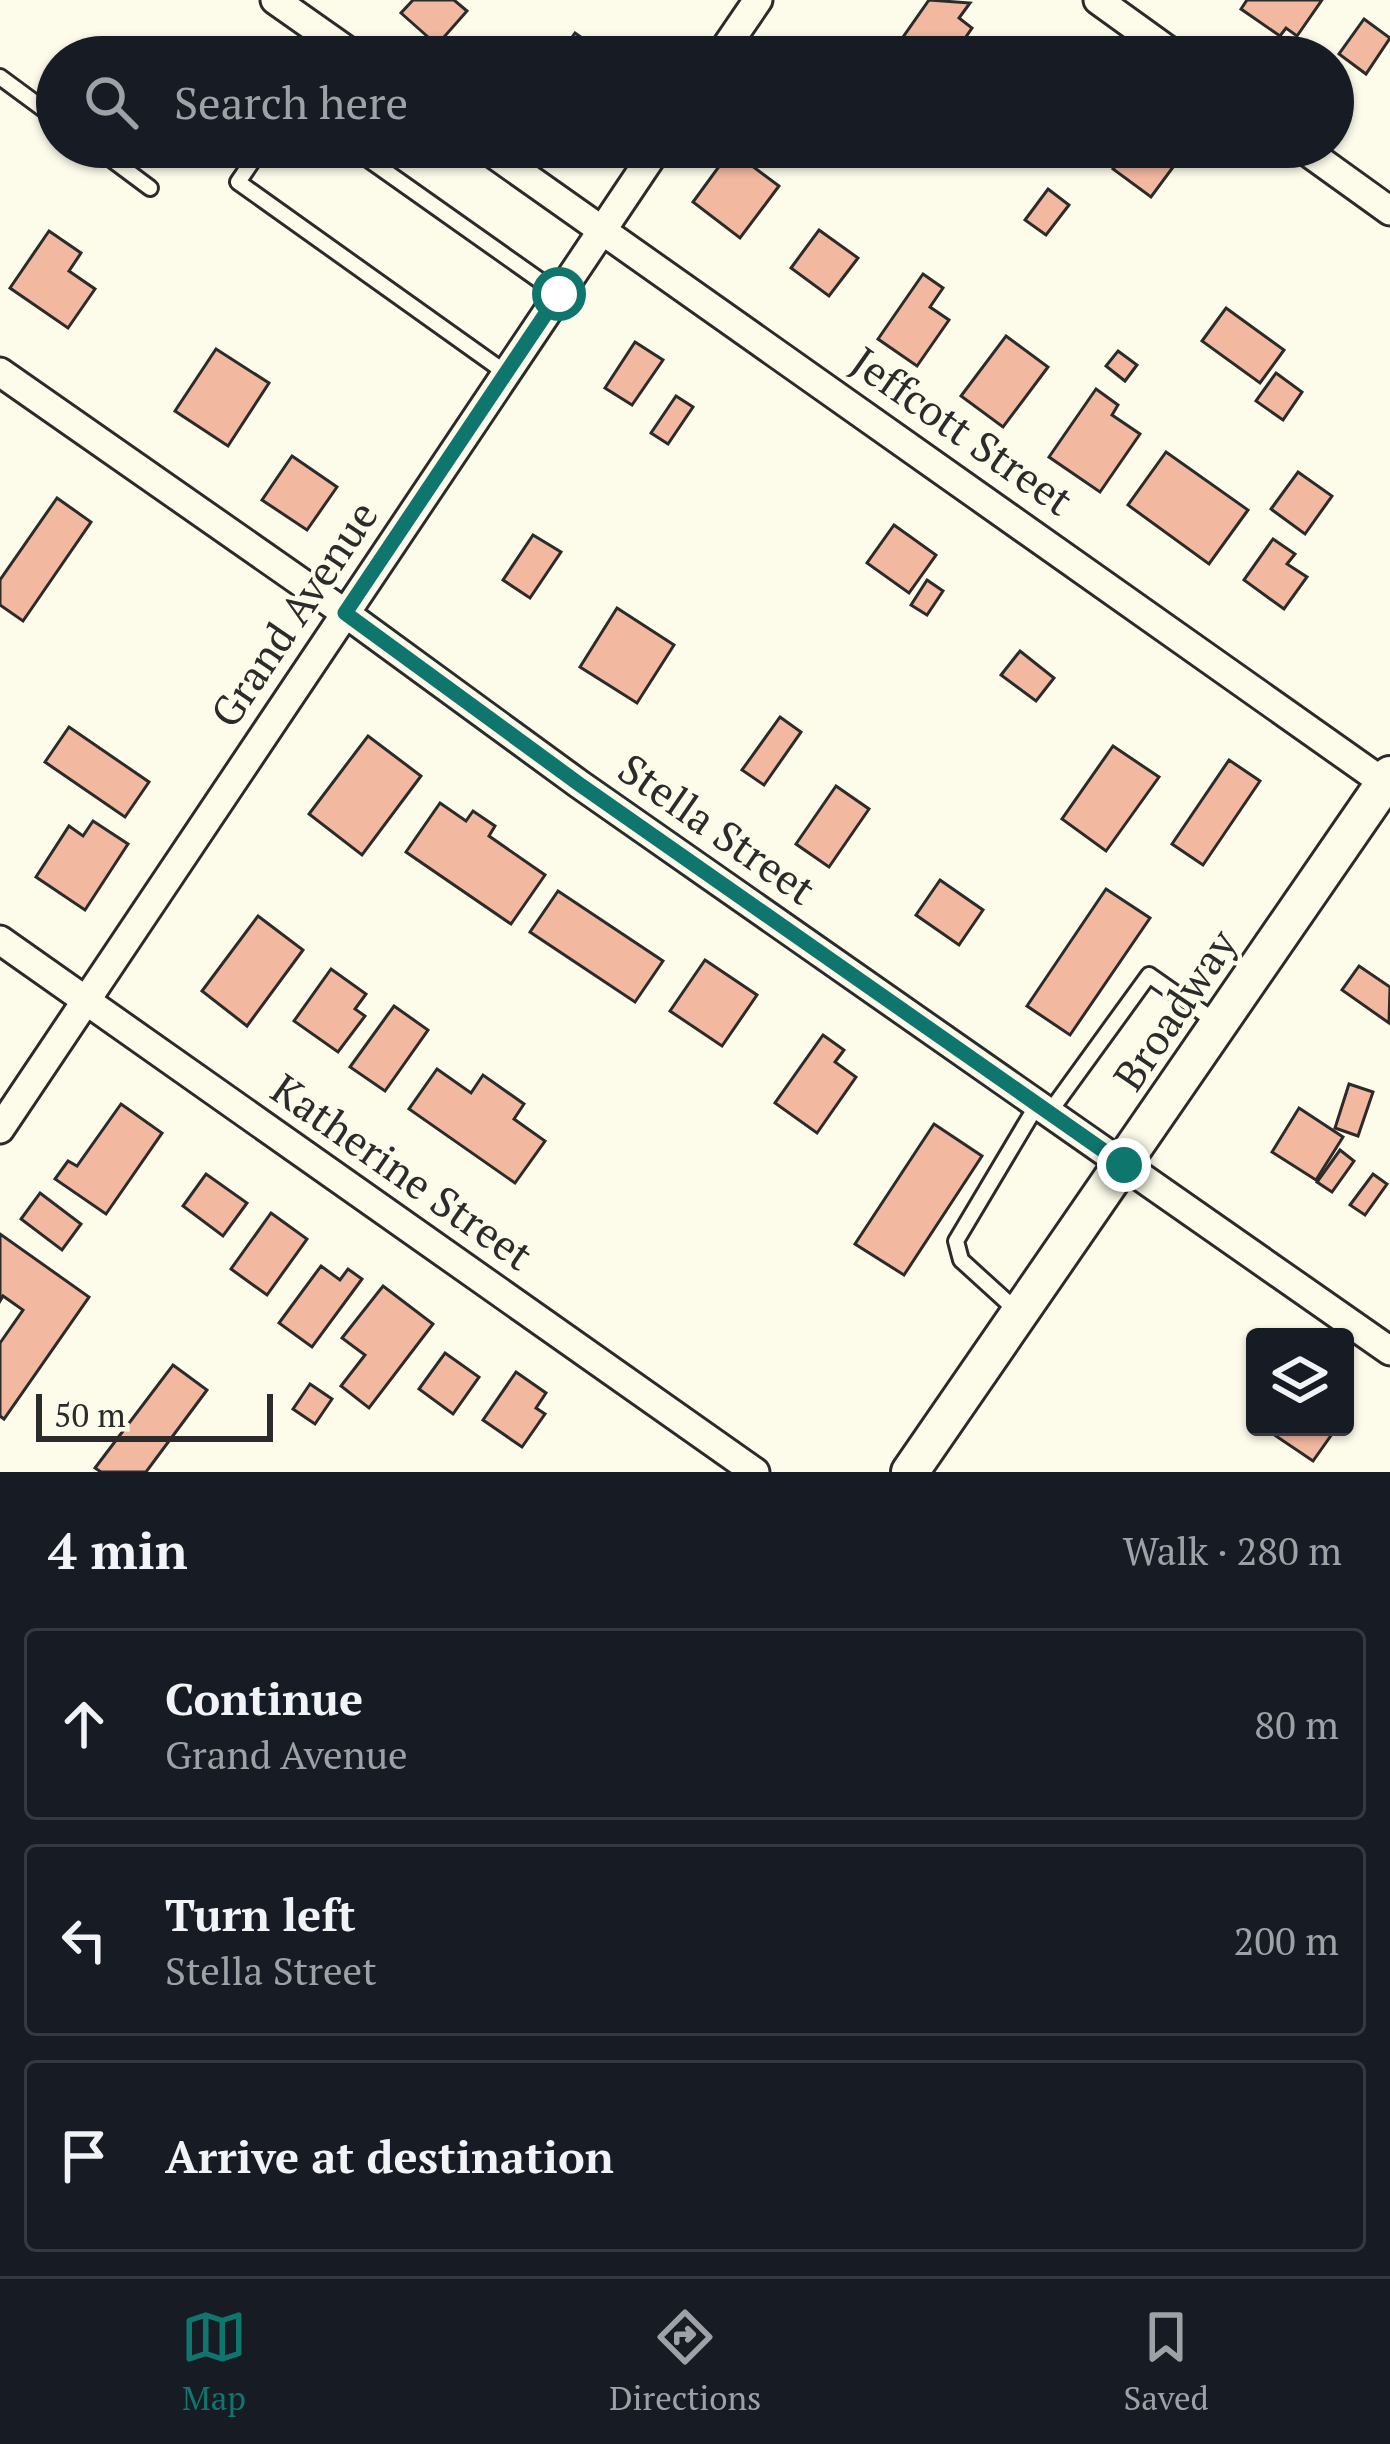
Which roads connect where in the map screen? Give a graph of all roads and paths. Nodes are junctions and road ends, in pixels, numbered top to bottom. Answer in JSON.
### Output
{"nodes":[{"id":1,"x":274,"y":0,"type":"edge"},
{"id":2,"x":758,"y":0,"type":"edge"},
{"id":3,"x":1098,"y":0,"type":"edge"},
{"id":4,"x":326,"y":36,"type":"edge"},
{"id":5,"x":733,"y":36,"type":"edge"},
{"id":6,"x":1148,"y":36,"type":"edge"},
{"id":7,"x":0,"y":77,"type":"edge"},
{"id":8,"x":36,"y":104,"type":"edge"},
{"id":9,"x":124,"y":168,"type":"edge"},
{"id":10,"x":248,"y":168,"type":"edge"},
{"id":11,"x":381,"y":168,"type":"edge"},
{"id":12,"x":515,"y":168,"type":"edge"},
{"id":13,"x":644,"y":168,"type":"edge"},
{"id":14,"x":1330,"y":168,"type":"edge"},
{"id":15,"x":151,"y":188,"type":"dead end"},
{"id":16,"x":1390,"y":211,"type":"edge"},
{"id":17,"x":604,"y":228,"type":"junction"},
{"id":18,"x":559,"y":294,"type":"junction"},
{"id":19,"x":0,"y":372,"type":"edge"},
{"id":20,"x":506,"y":373,"type":"junction"},
{"id":21,"x":345,"y":613,"type":"junction"},
{"id":22,"x":1388,"y":781,"type":"edge"},
{"id":23,"x":0,"y":940,"type":"edge"},
{"id":24,"x":86,"y":1001,"type":"junction"},
{"id":25,"x":1220,"y":1024,"type":"junction"},
{"id":26,"x":1043,"y":1109,"type":"junction"},
{"id":27,"x":0,"y":1129,"type":"edge"},
{"id":28,"x":1124,"y":1165,"type":"junction"},
{"id":29,"x":1020,"y":1313,"type":"junction"},
{"id":30,"x":1390,"y":1351,"type":"edge"},
{"id":31,"x":755,"y":1472,"type":"edge"},
{"id":32,"x":910,"y":1472,"type":"edge"}],
"edges":[{"from":1,"to":4,"type":"street"},
{"from":2,"to":5,"type":"street"},
{"from":3,"to":6,"type":"street"},
{"from":7,"to":8,"type":"lane"},
{"from":9,"to":15,"type":"lane"},
{"from":10,"to":20,"type":"lane"},
{"from":11,"to":18,"type":"lane"},
{"from":12,"to":17,"type":"street","name":"Jeffcott Street"},
{"from":13,"to":17,"type":"street","name":"Grand Avenue"},
{"from":14,"to":16,"type":"street"},
{"from":17,"to":18,"type":"street","name":"Grand Avenue"},
{"from":17,"to":22,"type":"street","name":"Jeffcott Street"},
{"from":18,"to":20,"type":"street","name":"Grand Avenue"},
{"from":19,"to":21,"type":"street","name":"Stella Street"},
{"from":20,"to":21,"type":"street","name":"Grand Avenue"},
{"from":21,"to":24,"type":"street","name":"Grand Avenue"},
{"from":21,"to":26,"type":"street","name":"Stella Street"},
{"from":22,"to":25,"type":"street","name":"Broadway"},
{"from":23,"to":24,"type":"street","name":"Katherine Street"},
{"from":24,"to":27,"type":"street","name":"Grand Avenue"},
{"from":24,"to":31,"type":"street","name":"Katherine Street"},
{"from":25,"to":26,"type":"lane"},
{"from":25,"to":28,"type":"street","name":"Broadway"},
{"from":26,"to":28,"type":"street","name":"Stella Street"},
{"from":26,"to":29,"type":"lane"},
{"from":28,"to":29,"type":"street","name":"Broadway"},
{"from":28,"to":30,"type":"street","name":"Stella Street"},
{"from":29,"to":32,"type":"street","name":"Broadway"}]}
